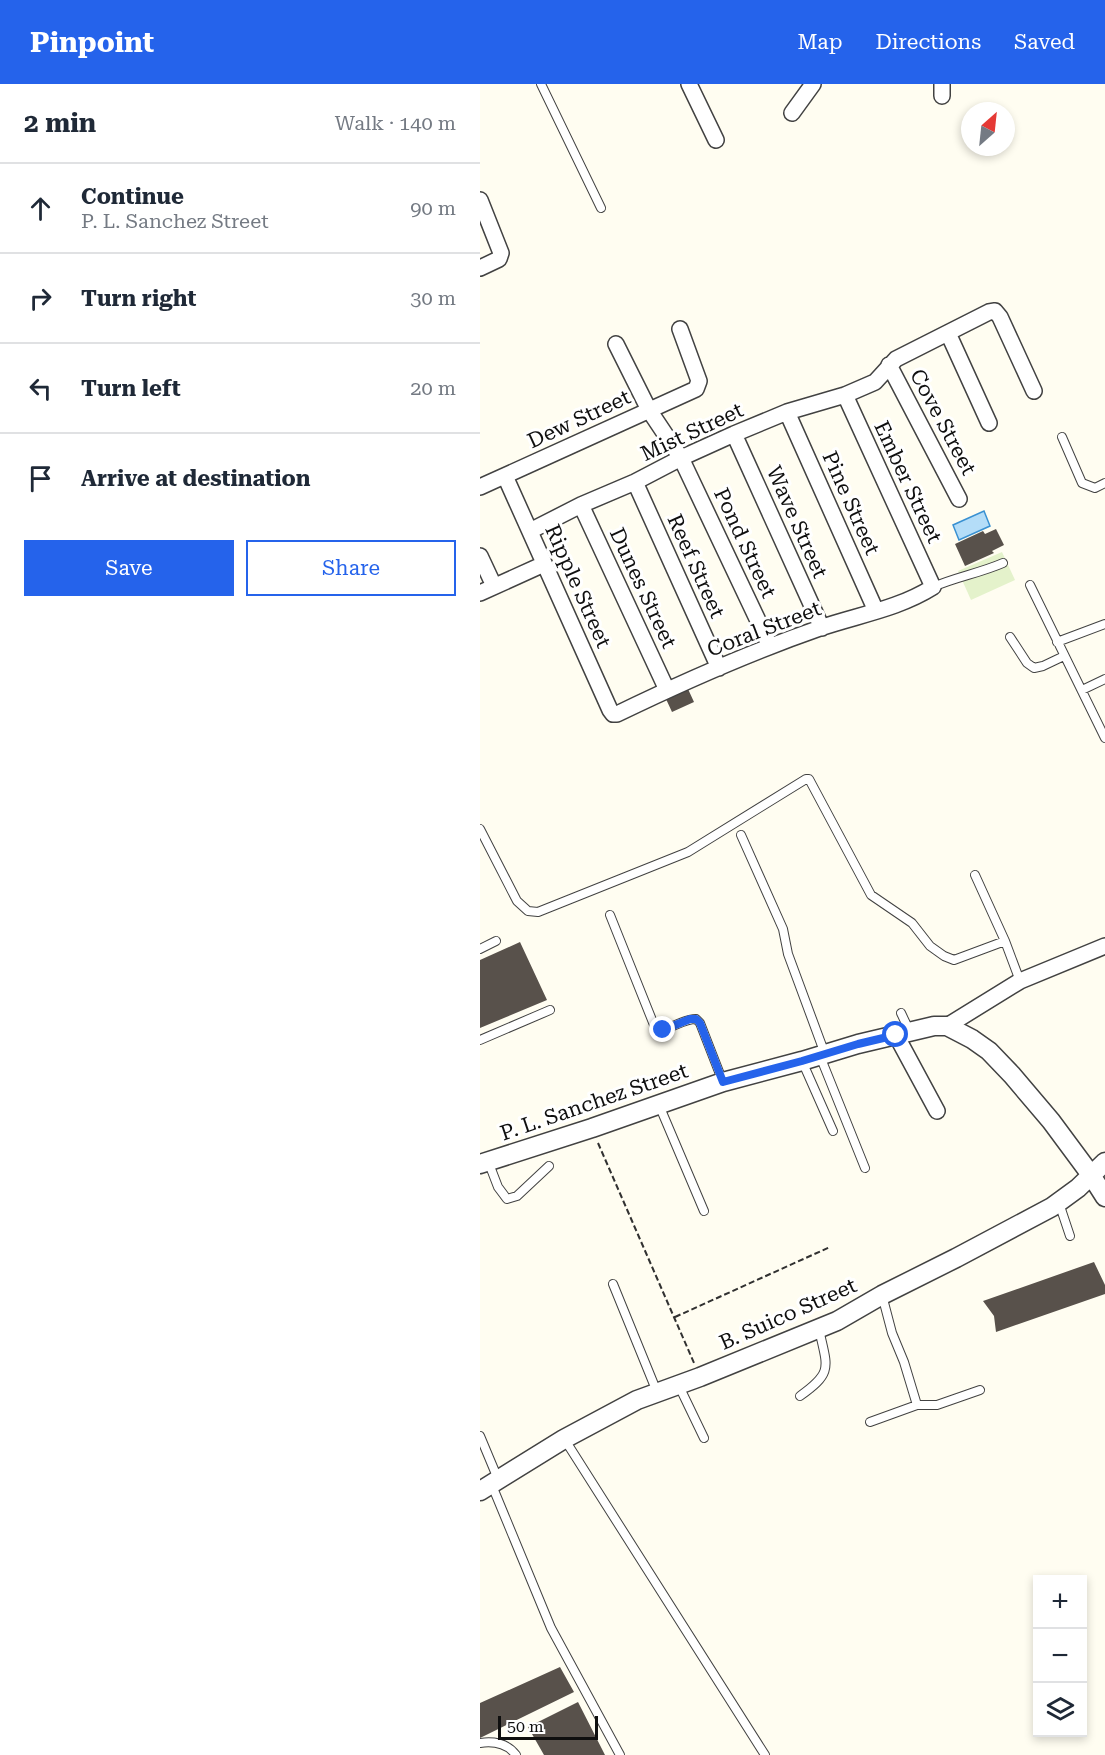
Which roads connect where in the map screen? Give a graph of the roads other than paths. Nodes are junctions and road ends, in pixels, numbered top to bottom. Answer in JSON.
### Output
{"nodes":[{"id":1,"x":541,"y":84,"type":"edge"},
{"id":2,"x":689,"y":84,"type":"edge"},
{"id":3,"x":813,"y":84,"type":"edge"},
{"id":4,"x":792,"y":113,"type":"dead end"},
{"id":5,"x":716,"y":140,"type":"dead end"},
{"id":6,"x":480,"y":200,"type":"edge"},
{"id":7,"x":601,"y":208,"type":"dead end"},
{"id":8,"x":480,"y":268,"type":"edge"},
{"id":9,"x":680,"y":329,"type":"dead end"},
{"id":10,"x":948,"y":333,"type":"junction"},
{"id":11,"x":615,"y":344,"type":"dead end"},
{"id":12,"x":889,"y":365,"type":"junction"},
{"id":13,"x":1034,"y":391,"type":"dead end"},
{"id":14,"x":845,"y":395,"type":"junction"},
{"id":15,"x":649,"y":410,"type":"junction"},
{"id":16,"x":787,"y":412,"type":"junction"},
{"id":17,"x":989,"y":423,"type":"dead end"},
{"id":18,"x":734,"y":434,"type":"junction"},
{"id":19,"x":1062,"y":438,"type":"dead end"},
{"id":20,"x":681,"y":458,"type":"junction"},
{"id":21,"x":506,"y":476,"type":"junction"},
{"id":22,"x":635,"y":482,"type":"junction"},
{"id":23,"x":1105,"y":483,"type":"edge"},
{"id":24,"x":480,"y":487,"type":"edge"},
{"id":25,"x":959,"y":499,"type":"dead end"},
{"id":26,"x":581,"y":505,"type":"junction"},
{"id":27,"x":530,"y":531,"type":"junction"},
{"id":28,"x":480,"y":556,"type":"edge"},
{"id":29,"x":1003,"y":563,"type":"dead end"},
{"id":30,"x":544,"y":564,"type":"junction"},
{"id":31,"x":1030,"y":585,"type":"dead end"},
{"id":32,"x":933,"y":587,"type":"junction"},
{"id":33,"x":487,"y":589,"type":"edge"},
{"id":34,"x":876,"y":611,"type":"junction"},
{"id":35,"x":1105,"y":624,"type":"edge"},
{"id":36,"x":822,"y":628,"type":"junction"},
{"id":37,"x":1010,"y":637,"type":"dead end"},
{"id":38,"x":1057,"y":642,"type":"junction"},
{"id":39,"x":770,"y":646,"type":"junction"},
{"id":40,"x":1064,"y":656,"type":"junction"},
{"id":41,"x":719,"y":668,"type":"junction"},
{"id":42,"x":1105,"y":679,"type":"edge"},
{"id":43,"x":667,"y":690,"type":"junction"},
{"id":44,"x":1082,"y":690,"type":"junction"},
{"id":45,"x":613,"y":714,"type":"joint"},
{"id":46,"x":1105,"y":738,"type":"edge"},
{"id":47,"x":480,"y":829,"type":"edge"},
{"id":48,"x":741,"y":835,"type":"dead end"},
{"id":49,"x":975,"y":875,"type":"dead end"},
{"id":50,"x":610,"y":915,"type":"dead end"},
{"id":51,"x":496,"y":941,"type":"dead end"},
{"id":52,"x":1005,"y":941,"type":"junction"},
{"id":53,"x":1105,"y":946,"type":"edge"},
{"id":54,"x":480,"y":949,"type":"edge"},
{"id":55,"x":1020,"y":981,"type":"junction"},
{"id":56,"x":550,"y":1010,"type":"dead end"},
{"id":57,"x":901,"y":1013,"type":"dead end"},
{"id":58,"x":947,"y":1026,"type":"junction"},
{"id":59,"x":903,"y":1033,"type":"junction"},
{"id":60,"x":480,"y":1040,"type":"edge"},
{"id":61,"x":816,"y":1058,"type":"junction"},
{"id":62,"x":723,"y":1082,"type":"junction"},
{"id":63,"x":659,"y":1105,"type":"junction"},
{"id":64,"x":937,"y":1112,"type":"dead end"},
{"id":65,"x":833,"y":1131,"type":"dead end"},
{"id":66,"x":484,"y":1162,"type":"edge"},
{"id":67,"x":1105,"y":1162,"type":"edge"},
{"id":68,"x":549,"y":1166,"type":"dead end"},
{"id":69,"x":865,"y":1168,"type":"dead end"},
{"id":70,"x":1091,"y":1175,"type":"junction"},
{"id":71,"x":1105,"y":1197,"type":"edge"},
{"id":72,"x":1059,"y":1202,"type":"junction"},
{"id":73,"x":704,"y":1211,"type":"dead end"},
{"id":74,"x":1070,"y":1236,"type":"dead end"},
{"id":75,"x":613,"y":1284,"type":"dead end"},
{"id":76,"x":882,"y":1295,"type":"junction"},
{"id":77,"x":819,"y":1329,"type":"junction"},
{"id":78,"x":678,"y":1384,"type":"junction"},
{"id":79,"x":980,"y":1390,"type":"dead end"},
{"id":80,"x":657,"y":1392,"type":"junction"},
{"id":81,"x":800,"y":1396,"type":"dead end"},
{"id":82,"x":917,"y":1405,"type":"junction"},
{"id":83,"x":870,"y":1422,"type":"dead end"},
{"id":84,"x":480,"y":1436,"type":"edge"},
{"id":85,"x":704,"y":1438,"type":"dead end"},
{"id":86,"x":564,"y":1439,"type":"junction"},
{"id":87,"x":490,"y":1484,"type":"edge"},
{"id":88,"x":480,"y":1743,"type":"edge"},
{"id":89,"x":516,"y":1755,"type":"edge"},
{"id":90,"x":620,"y":1755,"type":"edge"},
{"id":91,"x":765,"y":1755,"type":"edge"}],
"edges":[{"from":1,"to":7,"type":"lane"},
{"from":2,"to":5,"type":"street"},
{"from":3,"to":4,"type":"street"},
{"from":6,"to":8,"type":"street"},
{"from":9,"to":15,"type":"street","name":"Dew Street"},
{"from":10,"to":12,"type":"street"},
{"from":10,"to":13,"type":"street"},
{"from":10,"to":17,"type":"street"},
{"from":11,"to":15,"type":"street","name":"Pond Street"},
{"from":12,"to":14,"type":"street","name":"Mist Street"},
{"from":12,"to":25,"type":"street","name":"Cove Street"},
{"from":14,"to":16,"type":"street","name":"Mist Street"},
{"from":14,"to":32,"type":"street","name":"Ember Street"},
{"from":15,"to":20,"type":"street","name":"Pond Street"},
{"from":15,"to":21,"type":"street","name":"Dew Street"},
{"from":16,"to":18,"type":"street","name":"Mist Street"},
{"from":16,"to":34,"type":"street","name":"Pine Street"},
{"from":18,"to":20,"type":"street","name":"Mist Street"},
{"from":18,"to":36,"type":"street","name":"Wave Street"},
{"from":19,"to":23,"type":"lane"},
{"from":20,"to":22,"type":"street","name":"Mist Street"},
{"from":20,"to":39,"type":"street","name":"Pond Street"},
{"from":21,"to":24,"type":"street","name":"Dew Street"},
{"from":21,"to":27,"type":"street","name":"Ripple Street"},
{"from":22,"to":26,"type":"street","name":"Mist Street"},
{"from":22,"to":41,"type":"street","name":"Reef Street"},
{"from":26,"to":27,"type":"street","name":"Mist Street"},
{"from":26,"to":43,"type":"street","name":"Dunes Street"},
{"from":27,"to":30,"type":"street","name":"Ripple Street"},
{"from":28,"to":33,"type":"street"},
{"from":29,"to":32,"type":"lane"},
{"from":30,"to":33,"type":"street"},
{"from":30,"to":45,"type":"street","name":"Ripple Street"},
{"from":31,"to":38,"type":"lane"},
{"from":32,"to":34,"type":"street","name":"Coral Street"},
{"from":34,"to":36,"type":"street","name":"Coral Street"},
{"from":35,"to":38,"type":"lane"},
{"from":36,"to":39,"type":"street","name":"Coral Street"},
{"from":37,"to":40,"type":"lane"},
{"from":38,"to":40,"type":"lane"},
{"from":39,"to":41,"type":"street","name":"Coral Street"},
{"from":40,"to":44,"type":"lane"},
{"from":41,"to":43,"type":"street","name":"Coral Street"},
{"from":42,"to":44,"type":"lane"},
{"from":43,"to":45,"type":"street","name":"Coral Street"},
{"from":44,"to":46,"type":"lane"},
{"from":47,"to":52,"type":"lane"},
{"from":48,"to":61,"type":"lane"},
{"from":49,"to":52,"type":"lane"},
{"from":50,"to":62,"type":"lane"},
{"from":51,"to":54,"type":"lane"},
{"from":52,"to":55,"type":"lane"},
{"from":53,"to":55,"type":"street"},
{"from":55,"to":58,"type":"street"},
{"from":56,"to":60,"type":"lane"},
{"from":57,"to":59,"type":"lane"},
{"from":58,"to":59,"type":"street","name":"P. L. Sanchez Street"},
{"from":58,"to":70,"type":"street"},
{"from":59,"to":61,"type":"street","name":"P. L. Sanchez Street"},
{"from":59,"to":64,"type":"street"},
{"from":61,"to":62,"type":"street","name":"P. L. Sanchez Street"},
{"from":61,"to":65,"type":"lane"},
{"from":61,"to":69,"type":"lane"},
{"from":62,"to":63,"type":"street","name":"P. L. Sanchez Street"},
{"from":63,"to":66,"type":"street","name":"P. L. Sanchez Street"},
{"from":63,"to":73,"type":"lane"},
{"from":66,"to":68,"type":"lane"},
{"from":67,"to":70,"type":"street","name":"B. Suico Street"},
{"from":70,"to":71,"type":"street"},
{"from":70,"to":72,"type":"street","name":"B. Suico Street"},
{"from":72,"to":74,"type":"lane"},
{"from":72,"to":76,"type":"street","name":"B. Suico Street"},
{"from":75,"to":80,"type":"lane"},
{"from":76,"to":77,"type":"street","name":"B. Suico Street"},
{"from":76,"to":82,"type":"lane"},
{"from":77,"to":78,"type":"street","name":"B. Suico Street"},
{"from":77,"to":81,"type":"lane"},
{"from":78,"to":80,"type":"street","name":"B. Suico Street"},
{"from":78,"to":85,"type":"lane"},
{"from":79,"to":82,"type":"lane"},
{"from":80,"to":86,"type":"street","name":"B. Suico Street"},
{"from":82,"to":83,"type":"lane"},
{"from":84,"to":87,"type":"lane"},
{"from":86,"to":87,"type":"street","name":"B. Suico Street"},
{"from":86,"to":91,"type":"lane"},
{"from":87,"to":90,"type":"lane"},
{"from":88,"to":89,"type":"lane"}]}
